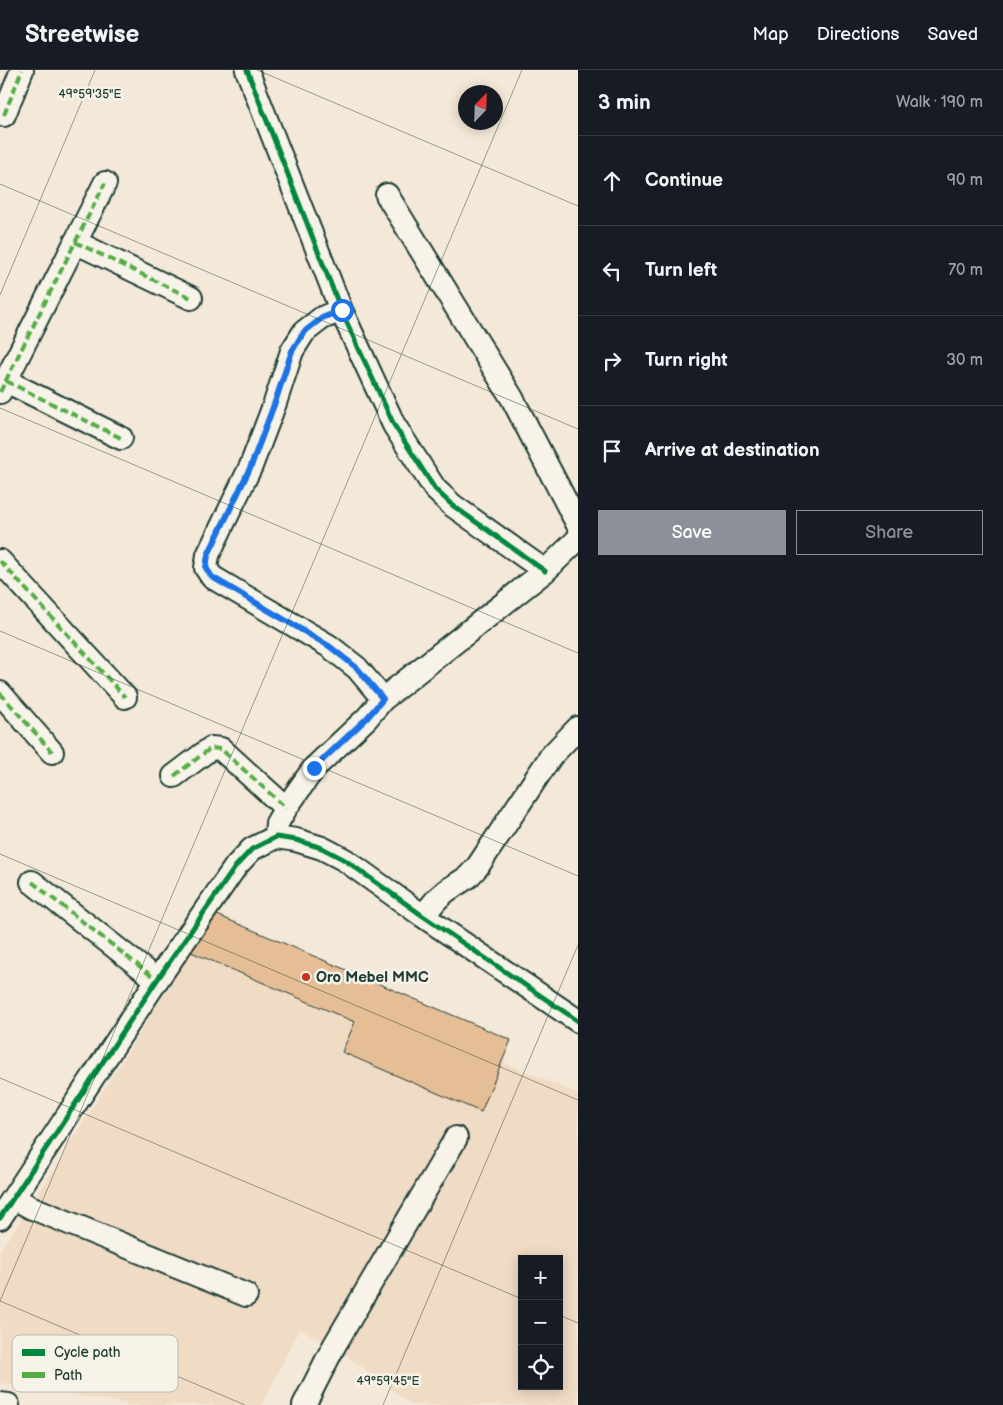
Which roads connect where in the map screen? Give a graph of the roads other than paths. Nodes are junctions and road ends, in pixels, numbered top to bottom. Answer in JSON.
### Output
{"nodes":[{"id":1,"x":22,"y":70,"type":"edge"},
{"id":2,"x":247,"y":70,"type":"edge"},
{"id":3,"x":4,"y":115,"type":"dead end"},
{"id":4,"x":105,"y":183,"type":"dead end"},
{"id":5,"x":387,"y":195,"type":"dead end"},
{"id":6,"x":75,"y":242,"type":"junction"},
{"id":7,"x":191,"y":298,"type":"dead end"},
{"id":8,"x":342,"y":310,"type":"junction"},
{"id":9,"x":3,"y":387,"type":"edge"},
{"id":10,"x":121,"y":438,"type":"dead end"},
{"id":11,"x":578,"y":525,"type":"edge"},
{"id":12,"x":578,"y":539,"type":"edge"},
{"id":13,"x":0,"y":561,"type":"edge"},
{"id":14,"x":546,"y":571,"type":"junction"},
{"id":15,"x":0,"y":693,"type":"edge"},
{"id":16,"x":125,"y":697,"type":"dead end"},
{"id":17,"x":383,"y":699,"type":"junction"},
{"id":18,"x":578,"y":728,"type":"edge"},
{"id":19,"x":52,"y":752,"type":"dead end"},
{"id":20,"x":174,"y":776,"type":"dead end"},
{"id":21,"x":286,"y":808,"type":"junction"},
{"id":22,"x":276,"y":837,"type":"junction"},
{"id":23,"x":32,"y":882,"type":"dead end"},
{"id":24,"x":423,"y":916,"type":"junction"},
{"id":25,"x":157,"y":980,"type":"junction"},
{"id":26,"x":578,"y":1021,"type":"edge"},
{"id":27,"x":456,"y":1138,"type":"dead end"},
{"id":28,"x":14,"y":1198,"type":"junction"},
{"id":29,"x":0,"y":1218,"type":"edge"},
{"id":30,"x":246,"y":1295,"type":"dead end"},
{"id":31,"x":0,"y":1404,"type":"edge"},
{"id":32,"x":8,"y":1405,"type":"edge"},
{"id":33,"x":304,"y":1405,"type":"edge"}],
"edges":[{"from":1,"to":3,"type":"street"},
{"from":2,"to":8,"type":"street"},
{"from":4,"to":6,"type":"street"},
{"from":5,"to":11,"type":"street"},
{"from":6,"to":7,"type":"street"},
{"from":6,"to":9,"type":"street"},
{"from":8,"to":14,"type":"street"},
{"from":8,"to":17,"type":"street"},
{"from":9,"to":10,"type":"street"},
{"from":12,"to":14,"type":"street"},
{"from":13,"to":16,"type":"street"},
{"from":14,"to":17,"type":"street"},
{"from":15,"to":19,"type":"street"},
{"from":17,"to":21,"type":"street"},
{"from":18,"to":24,"type":"street"},
{"from":20,"to":21,"type":"street"},
{"from":21,"to":22,"type":"street"},
{"from":22,"to":24,"type":"street"},
{"from":22,"to":25,"type":"street"},
{"from":23,"to":25,"type":"street"},
{"from":24,"to":26,"type":"street"},
{"from":25,"to":28,"type":"street"},
{"from":27,"to":33,"type":"street"},
{"from":28,"to":29,"type":"street"},
{"from":28,"to":30,"type":"street"},
{"from":31,"to":32,"type":"street"}]}
